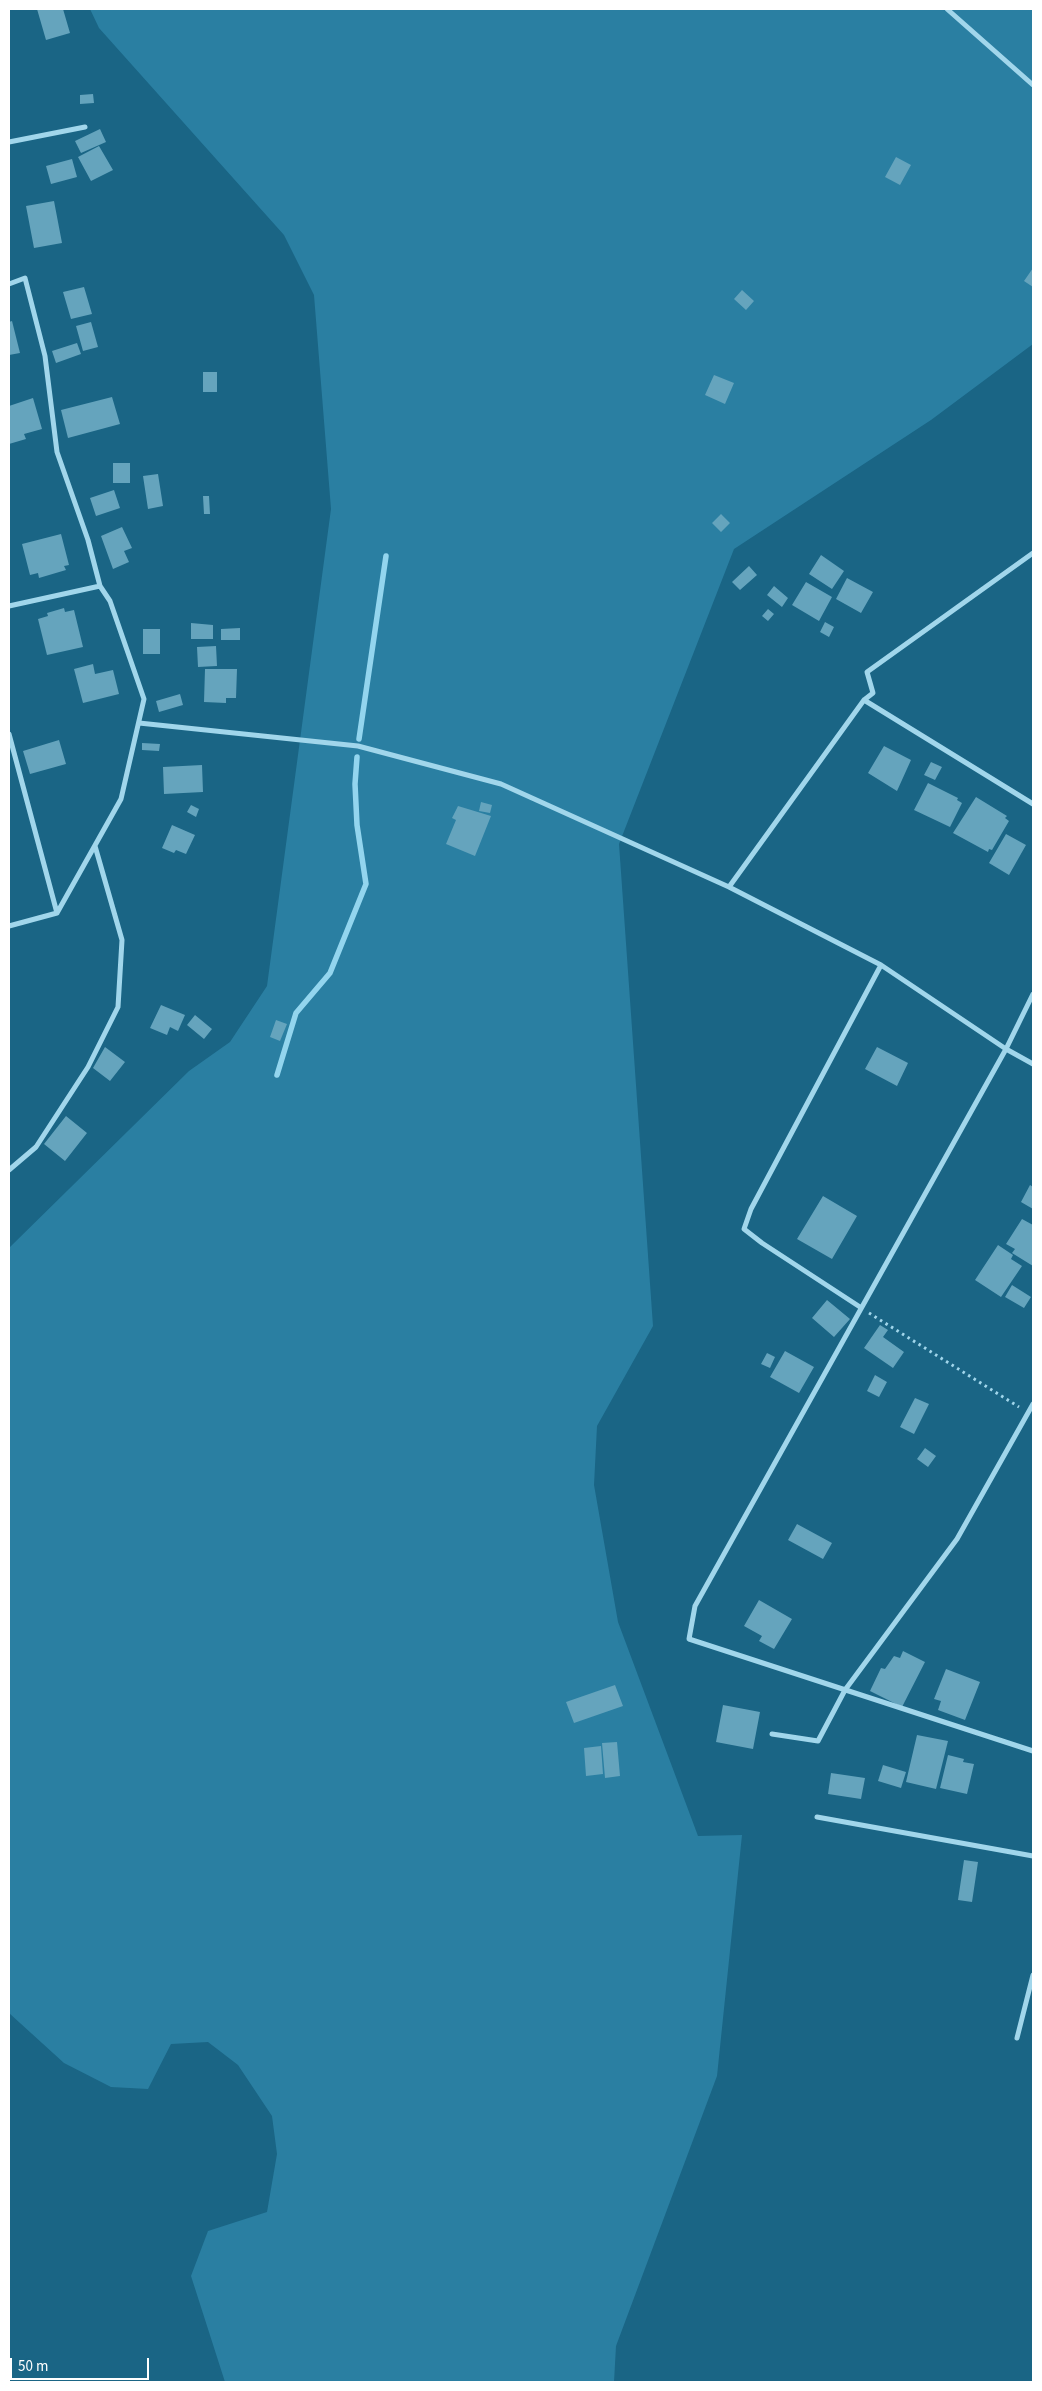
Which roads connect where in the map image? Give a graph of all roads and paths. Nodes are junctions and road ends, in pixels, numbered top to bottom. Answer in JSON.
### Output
{"nodes":[{"id":1,"x":947,"y":9,"type":"edge"},
{"id":2,"x":1033,"y":85,"type":"edge"},
{"id":3,"x":85,"y":127,"type":"dead end"},
{"id":4,"x":9,"y":142,"type":"edge"},
{"id":5,"x":9,"y":284,"type":"edge"},
{"id":6,"x":1033,"y":553,"type":"edge"},
{"id":7,"x":100,"y":586,"type":"junction"},
{"id":8,"x":9,"y":606,"type":"edge"},
{"id":9,"x":864,"y":700,"type":"junction"},
{"id":10,"x":139,"y":723,"type":"junction"},
{"id":11,"x":9,"y":734,"type":"edge"},
{"id":12,"x":1033,"y":804,"type":"edge"},
{"id":13,"x":95,"y":846,"type":"junction"},
{"id":14,"x":729,"y":888,"type":"junction"},
{"id":15,"x":57,"y":914,"type":"junction"},
{"id":16,"x":9,"y":926,"type":"edge"},
{"id":17,"x":881,"y":965,"type":"junction"},
{"id":18,"x":1033,"y":994,"type":"edge"},
{"id":19,"x":1006,"y":1049,"type":"junction"},
{"id":20,"x":1033,"y":1064,"type":"edge"},
{"id":21,"x":9,"y":1170,"type":"edge"},
{"id":22,"x":860,"y":1307,"type":"junction"},
{"id":23,"x":1033,"y":1404,"type":"edge"},
{"id":24,"x":1029,"y":1413,"type":"junction"},
{"id":25,"x":845,"y":1690,"type":"junction"},
{"id":26,"x":772,"y":1734,"type":"dead end"},
{"id":27,"x":1033,"y":1751,"type":"edge"},
{"id":28,"x":817,"y":1817,"type":"dead end"},
{"id":29,"x":1033,"y":1856,"type":"edge"},
{"id":30,"x":1033,"y":1974,"type":"edge"},
{"id":31,"x":1017,"y":2038,"type":"dead end"}],
"edges":[{"from":1,"to":2,"type":"street"},
{"from":3,"to":4,"type":"street"},
{"from":5,"to":7,"type":"street"},
{"from":6,"to":9,"type":"street"},
{"from":7,"to":8,"type":"street"},
{"from":7,"to":10,"type":"street"},
{"from":9,"to":12,"type":"street"},
{"from":9,"to":14,"type":"street"},
{"from":10,"to":13,"type":"street"},
{"from":10,"to":14,"type":"street"},
{"from":11,"to":15,"type":"street"},
{"from":13,"to":15,"type":"street"},
{"from":13,"to":21,"type":"street"},
{"from":14,"to":17,"type":"street"},
{"from":15,"to":16,"type":"street"},
{"from":17,"to":19,"type":"street"},
{"from":17,"to":22,"type":"street"},
{"from":18,"to":19,"type":"street"},
{"from":19,"to":20,"type":"street"},
{"from":19,"to":22,"type":"street"},
{"from":22,"to":24,"type":"path"},
{"from":22,"to":25,"type":"street"},
{"from":23,"to":24,"type":"street"},
{"from":24,"to":25,"type":"street"},
{"from":25,"to":26,"type":"street"},
{"from":25,"to":27,"type":"street"},
{"from":28,"to":29,"type":"street"},
{"from":30,"to":31,"type":"street"}]}
